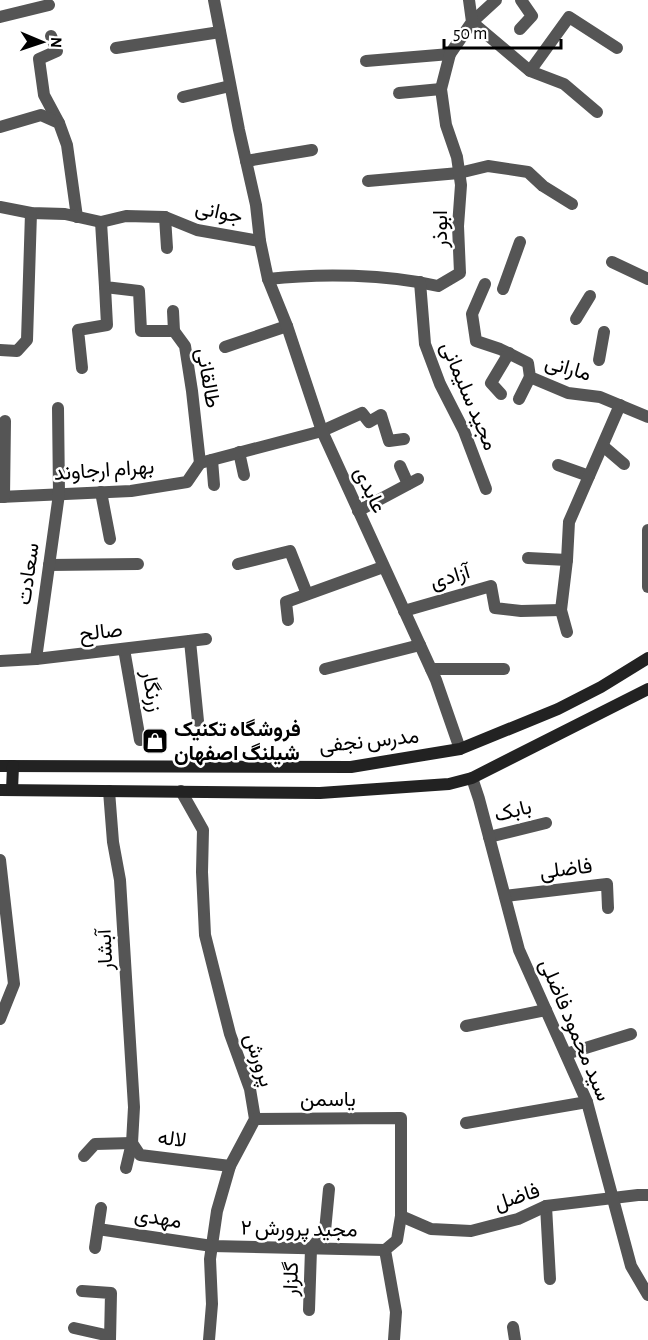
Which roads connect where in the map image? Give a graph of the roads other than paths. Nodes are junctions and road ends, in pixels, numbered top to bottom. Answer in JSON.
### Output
{"nodes":[{"id":1,"x":214,"y":0,"type":"edge"},
{"id":2,"x":469,"y":0,"type":"edge"},
{"id":3,"x":496,"y":0,"type":"edge"},
{"id":4,"x":521,"y":0,"type":"edge"},
{"id":5,"x":49,"y":5,"type":"dead end"},
{"id":6,"x":0,"y":17,"type":"edge"},
{"id":7,"x":472,"y":22,"type":"junction"},
{"id":8,"x":520,"y":28,"type":"dead end"},
{"id":9,"x":220,"y":32,"type":"junction"},
{"id":10,"x":51,"y":36,"type":"dead end"},
{"id":11,"x":116,"y":48,"type":"dead end"},
{"id":12,"x":617,"y":48,"type":"dead end"},
{"id":13,"x":450,"y":54,"type":"junction"},
{"id":14,"x":366,"y":61,"type":"dead end"},
{"id":15,"x":530,"y":71,"type":"junction"},
{"id":16,"x":230,"y":86,"type":"junction"},
{"id":17,"x":441,"y":89,"type":"junction"},
{"id":18,"x":399,"y":93,"type":"dead end"},
{"id":19,"x":183,"y":97,"type":"dead end"},
{"id":20,"x":597,"y":112,"type":"dead end"},
{"id":21,"x":59,"y":123,"type":"junction"},
{"id":22,"x":0,"y":128,"type":"edge"},
{"id":23,"x":312,"y":150,"type":"dead end"},
{"id":24,"x":246,"y":161,"type":"junction"},
{"id":25,"x":459,"y":173,"type":"junction"},
{"id":26,"x":368,"y":181,"type":"dead end"},
{"id":27,"x":572,"y":204,"type":"dead end"},
{"id":28,"x":0,"y":207,"type":"edge"},
{"id":29,"x":31,"y":213,"type":"junction"},
{"id":30,"x":77,"y":217,"type":"junction"},
{"id":31,"x":165,"y":217,"type":"junction"},
{"id":32,"x":101,"y":222,"type":"junction"},
{"id":33,"x":260,"y":241,"type":"junction"},
{"id":34,"x":520,"y":242,"type":"dead end"},
{"id":35,"x":167,"y":248,"type":"dead end"},
{"id":36,"x":612,"y":262,"type":"dead end"},
{"id":37,"x":268,"y":279,"type":"junction"},
{"id":38,"x":648,"y":279,"type":"edge"},
{"id":39,"x":420,"y":282,"type":"junction"},
{"id":40,"x":485,"y":284,"type":"dead end"},
{"id":41,"x":105,"y":287,"type":"junction"},
{"id":42,"x":503,"y":289,"type":"dead end"},
{"id":43,"x":590,"y":296,"type":"dead end"},
{"id":44,"x":173,"y":311,"type":"dead end"},
{"id":45,"x":576,"y":319,"type":"dead end"},
{"id":46,"x":288,"y":327,"type":"junction"},
{"id":47,"x":174,"y":331,"type":"junction"},
{"id":48,"x":604,"y":332,"type":"dead end"},
{"id":49,"x":225,"y":347,"type":"dead end"},
{"id":50,"x":0,"y":350,"type":"edge"},
{"id":51,"x":508,"y":353,"type":"junction"},
{"id":52,"x":599,"y":360,"type":"dead end"},
{"id":53,"x":82,"y":368,"type":"dead end"},
{"id":54,"x":530,"y":377,"type":"junction"},
{"id":55,"x":501,"y":394,"type":"dead end"},
{"id":56,"x":519,"y":399,"type":"dead end"},
{"id":57,"x":620,"y":405,"type":"junction"},
{"id":58,"x":58,"y":408,"type":"dead end"},
{"id":59,"x":648,"y":417,"type":"edge"},
{"id":60,"x":5,"y":421,"type":"dead end"},
{"id":61,"x":322,"y":430,"type":"junction"},
{"id":62,"x":404,"y":439,"type":"dead end"},
{"id":63,"x":603,"y":446,"type":"junction"},
{"id":64,"x":239,"y":452,"type":"junction"},
{"id":65,"x":206,"y":461,"type":"junction"},
{"id":66,"x":624,"y":464,"type":"dead end"},
{"id":67,"x":558,"y":465,"type":"dead end"},
{"id":68,"x":400,"y":466,"type":"dead end"},
{"id":69,"x":244,"y":476,"type":"dead end"},
{"id":70,"x":589,"y":476,"type":"junction"},
{"id":71,"x":214,"y":485,"type":"dead end"},
{"id":72,"x":486,"y":489,"type":"dead end"},
{"id":73,"x":101,"y":492,"type":"junction"},
{"id":74,"x":59,"y":494,"type":"junction"},
{"id":75,"x":2,"y":497,"type":"edge"},
{"id":76,"x":358,"y":511,"type":"junction"},
{"id":77,"x":648,"y":530,"type":"edge"},
{"id":78,"x":110,"y":538,"type":"dead end"},
{"id":79,"x":528,"y":558,"type":"dead end"},
{"id":80,"x":567,"y":560,"type":"junction"},
{"id":81,"x":138,"y":564,"type":"dead end"},
{"id":82,"x":238,"y":564,"type":"dead end"},
{"id":83,"x":49,"y":565,"type":"junction"},
{"id":84,"x":383,"y":567,"type":"junction"},
{"id":85,"x":648,"y":587,"type":"edge"},
{"id":86,"x":307,"y":594,"type":"junction"},
{"id":87,"x":561,"y":610,"type":"junction"},
{"id":88,"x":404,"y":612,"type":"junction"},
{"id":89,"x":288,"y":620,"type":"dead end"},
{"id":90,"x":567,"y":632,"type":"dead end"},
{"id":91,"x":206,"y":639,"type":"dead end"},
{"id":92,"x":190,"y":641,"type":"junction"},
{"id":93,"x":420,"y":645,"type":"junction"},
{"id":94,"x":124,"y":649,"type":"junction"},
{"id":95,"x":648,"y":658,"type":"edge"},
{"id":96,"x":36,"y":659,"type":"junction"},
{"id":97,"x":0,"y":661,"type":"edge"},
{"id":98,"x":325,"y":669,"type":"dead end"},
{"id":99,"x":431,"y":669,"type":"junction"},
{"id":100,"x":504,"y":669,"type":"dead end"},
{"id":101,"x":648,"y":688,"type":"edge"},
{"id":102,"x":198,"y":721,"type":"dead end"},
{"id":103,"x":140,"y":740,"type":"dead end"},
{"id":104,"x":460,"y":749,"type":"junction"},
{"id":105,"x":6,"y":765,"type":"edge"},
{"id":106,"x":472,"y":778,"type":"junction"},
{"id":107,"x":6,"y":790,"type":"edge"},
{"id":108,"x":109,"y":791,"type":"junction"},
{"id":109,"x":181,"y":791,"type":"junction"},
{"id":110,"x":546,"y":823,"type":"dead end"},
{"id":111,"x":489,"y":837,"type":"junction"},
{"id":112,"x":0,"y":860,"type":"edge"},
{"id":113,"x":505,"y":896,"type":"junction"},
{"id":114,"x":608,"y":908,"type":"dead end"},
{"id":115,"x":546,"y":1010,"type":"junction"},
{"id":116,"x":0,"y":1018,"type":"edge"},
{"id":117,"x":466,"y":1026,"type":"dead end"},
{"id":118,"x":631,"y":1034,"type":"dead end"},
{"id":119,"x":566,"y":1054,"type":"junction"},
{"id":120,"x":587,"y":1102,"type":"junction"},
{"id":121,"x":255,"y":1119,"type":"junction"},
{"id":122,"x":465,"y":1123,"type":"dead end"},
{"id":123,"x":132,"y":1143,"type":"junction"},
{"id":124,"x":84,"y":1156,"type":"dead end"},
{"id":125,"x":230,"y":1166,"type":"junction"},
{"id":126,"x":126,"y":1168,"type":"dead end"},
{"id":127,"x":329,"y":1190,"type":"dead end"},
{"id":128,"x":648,"y":1195,"type":"edge"},
{"id":129,"x":611,"y":1198,"type":"junction"},
{"id":130,"x":546,"y":1206,"type":"junction"},
{"id":131,"x":101,"y":1208,"type":"dead end"},
{"id":132,"x":401,"y":1216,"type":"junction"},
{"id":133,"x":98,"y":1229,"type":"junction"},
{"id":134,"x":212,"y":1246,"type":"junction"},
{"id":135,"x":95,"y":1248,"type":"dead end"},
{"id":136,"x":311,"y":1249,"type":"junction"},
{"id":137,"x":385,"y":1250,"type":"junction"},
{"id":138,"x":550,"y":1279,"type":"dead end"},
{"id":139,"x":82,"y":1291,"type":"dead end"},
{"id":140,"x":648,"y":1295,"type":"edge"},
{"id":141,"x":309,"y":1310,"type":"dead end"},
{"id":142,"x":513,"y":1327,"type":"dead end"},
{"id":143,"x":74,"y":1328,"type":"dead end"},
{"id":144,"x":110,"y":1338,"type":"edge"},
{"id":145,"x":208,"y":1340,"type":"edge"},
{"id":146,"x":394,"y":1340,"type":"edge"},
{"id":147,"x":515,"y":1340,"type":"edge"}],
"edges":[{"from":1,"to":9,"type":"street","name":"جوانی"},
{"from":2,"to":7,"type":"street"},
{"from":3,"to":7,"type":"street","name":"ابوذر"},
{"from":4,"to":8,"type":"street"},
{"from":5,"to":6,"type":"street"},
{"from":7,"to":13,"type":"street","name":"ابوذر"},
{"from":7,"to":15,"type":"street"},
{"from":9,"to":11,"type":"street"},
{"from":9,"to":16,"type":"street","name":"جوانی"},
{"from":10,"to":21,"type":"street"},
{"from":12,"to":15,"type":"street"},
{"from":13,"to":14,"type":"street"},
{"from":13,"to":17,"type":"street","name":"ابوذر"},
{"from":15,"to":20,"type":"street"},
{"from":16,"to":19,"type":"street"},
{"from":16,"to":24,"type":"street","name":"جوانی"},
{"from":17,"to":18,"type":"street"},
{"from":17,"to":25,"type":"street","name":"ابوذر"},
{"from":21,"to":22,"type":"street"},
{"from":21,"to":30,"type":"street"},
{"from":23,"to":24,"type":"street"},
{"from":24,"to":33,"type":"street","name":"جوانی"},
{"from":25,"to":26,"type":"street"},
{"from":25,"to":27,"type":"street"},
{"from":25,"to":39,"type":"street","name":"ابوذر"},
{"from":28,"to":29,"type":"street","name":"جوانی"},
{"from":29,"to":30,"type":"street","name":"جوانی"},
{"from":29,"to":50,"type":"street"},
{"from":30,"to":32,"type":"street","name":"جوانی"},
{"from":31,"to":32,"type":"street","name":"جوانی"},
{"from":31,"to":33,"type":"street","name":"جوانی"},
{"from":31,"to":35,"type":"street"},
{"from":32,"to":41,"type":"street"},
{"from":33,"to":37,"type":"street","name":"عابدی"},
{"from":34,"to":42,"type":"street"},
{"from":36,"to":38,"type":"street"},
{"from":37,"to":39,"type":"street","name":"ابوذر"},
{"from":37,"to":46,"type":"street","name":"عابدی"},
{"from":39,"to":72,"type":"street","name":"مجید سلیمانی"},
{"from":40,"to":51,"type":"street","name":"مارانی"},
{"from":41,"to":47,"type":"street","name":"طالقانی"},
{"from":41,"to":53,"type":"street"},
{"from":43,"to":45,"type":"street"},
{"from":44,"to":47,"type":"street"},
{"from":46,"to":49,"type":"street"},
{"from":46,"to":61,"type":"street","name":"عابدی"},
{"from":47,"to":65,"type":"street","name":"طالقانی"},
{"from":48,"to":52,"type":"street"},
{"from":51,"to":54,"type":"street","name":"مارانی"},
{"from":51,"to":55,"type":"street"},
{"from":54,"to":56,"type":"street"},
{"from":54,"to":57,"type":"street","name":"مارانی"},
{"from":57,"to":59,"type":"street","name":"مارانی"},
{"from":57,"to":63,"type":"street"},
{"from":58,"to":74,"type":"street","name":"سعادت"},
{"from":60,"to":75,"type":"street"},
{"from":61,"to":62,"type":"street"},
{"from":61,"to":64,"type":"street"},
{"from":61,"to":76,"type":"street","name":"عابدی"},
{"from":63,"to":66,"type":"street"},
{"from":63,"to":70,"type":"street"},
{"from":64,"to":65,"type":"street"},
{"from":64,"to":69,"type":"street"},
{"from":65,"to":71,"type":"street"},
{"from":65,"to":73,"type":"street","name":"بهرام ارجاوند"},
{"from":67,"to":70,"type":"street"},
{"from":68,"to":76,"type":"street"},
{"from":70,"to":80,"type":"street"},
{"from":73,"to":74,"type":"street","name":"بهرام ارجاوند"},
{"from":73,"to":78,"type":"street"},
{"from":74,"to":75,"type":"street","name":"بهرام ارجاوند"},
{"from":74,"to":83,"type":"street","name":"سعادت"},
{"from":76,"to":84,"type":"street","name":"عابدی"},
{"from":77,"to":85,"type":"street"},
{"from":79,"to":80,"type":"street"},
{"from":80,"to":87,"type":"street"},
{"from":81,"to":83,"type":"street"},
{"from":82,"to":86,"type":"street"},
{"from":83,"to":96,"type":"street","name":"سعادت"},
{"from":84,"to":86,"type":"street"},
{"from":84,"to":88,"type":"street","name":"عابدی"},
{"from":86,"to":89,"type":"street"},
{"from":87,"to":88,"type":"street","name":"آزادی"},
{"from":87,"to":90,"type":"street"},
{"from":88,"to":93,"type":"street","name":"عابدی"},
{"from":91,"to":92,"type":"street","name":"صالح"},
{"from":92,"to":94,"type":"street","name":"صالح"},
{"from":92,"to":102,"type":"street"},
{"from":93,"to":98,"type":"street"},
{"from":93,"to":99,"type":"street","name":"عابدی"},
{"from":94,"to":96,"type":"street","name":"صالح"},
{"from":94,"to":103,"type":"street","name":"زرنگار"},
{"from":95,"to":104,"type":"main road","name":"مدرس نجفی"},
{"from":96,"to":97,"type":"street","name":"صالح"},
{"from":99,"to":100,"type":"street"},
{"from":99,"to":104,"type":"street","name":"عابدی"},
{"from":101,"to":106,"type":"main road"},
{"from":104,"to":105,"type":"main road","name":"مدرس نجفی"},
{"from":105,"to":107,"type":"main road"},
{"from":106,"to":109,"type":"main road"},
{"from":106,"to":111,"type":"street","name":"سید محمود فاضلی"},
{"from":107,"to":108,"type":"main road"},
{"from":108,"to":109,"type":"main road"},
{"from":108,"to":123,"type":"street","name":"آبشار"},
{"from":109,"to":121,"type":"street","name":"پرورش"},
{"from":110,"to":111,"type":"street","name":"بابک"},
{"from":111,"to":113,"type":"street","name":"سید محمود فاضلی"},
{"from":112,"to":116,"type":"street"},
{"from":113,"to":114,"type":"street","name":"فاضلی"},
{"from":113,"to":115,"type":"street","name":"سید محمود فاضلی"},
{"from":115,"to":117,"type":"street"},
{"from":115,"to":119,"type":"street","name":"سید محمود فاضلی"},
{"from":118,"to":119,"type":"street"},
{"from":119,"to":120,"type":"street","name":"سید محمود فاضلی"},
{"from":120,"to":122,"type":"street"},
{"from":120,"to":129,"type":"street","name":"سید محمود فاضلی"},
{"from":121,"to":125,"type":"street","name":"پرورش"},
{"from":121,"to":132,"type":"street","name":"یاسمن"},
{"from":123,"to":124,"type":"street","name":"لاله"},
{"from":123,"to":125,"type":"street","name":"لاله"},
{"from":123,"to":126,"type":"street","name":"آبشار"},
{"from":125,"to":134,"type":"street","name":"پرورش"},
{"from":127,"to":136,"type":"street"},
{"from":128,"to":129,"type":"street","name":"فاضل"},
{"from":129,"to":130,"type":"street","name":"فاضل"},
{"from":129,"to":140,"type":"street","name":"سید محمود فاضلی"},
{"from":130,"to":132,"type":"street","name":"فاضل"},
{"from":130,"to":138,"type":"street"},
{"from":131,"to":133,"type":"street"},
{"from":132,"to":137,"type":"street"},
{"from":133,"to":134,"type":"street","name":"مهدی"},
{"from":133,"to":135,"type":"street"},
{"from":134,"to":136,"type":"street","name":"مجید پرورش ۲"},
{"from":134,"to":145,"type":"street","name":"پرورش"},
{"from":136,"to":137,"type":"street","name":"مجید پرورش ۲"},
{"from":136,"to":141,"type":"street","name":"گلزار"},
{"from":137,"to":146,"type":"street"},
{"from":139,"to":144,"type":"street"},
{"from":142,"to":147,"type":"street"},
{"from":143,"to":144,"type":"street"}]}
